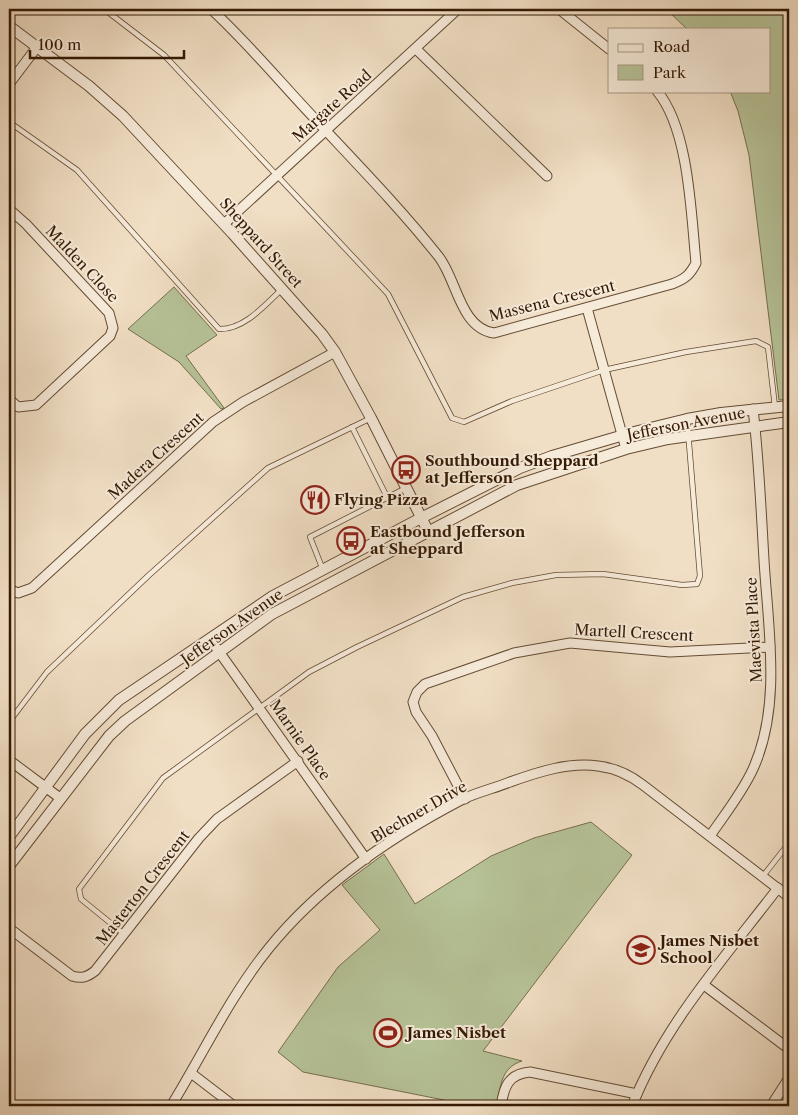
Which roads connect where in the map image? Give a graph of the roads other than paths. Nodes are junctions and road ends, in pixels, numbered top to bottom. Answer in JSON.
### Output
{"nodes":[{"id":1,"x":104,"y":9,"type":"edge"},
{"id":2,"x":210,"y":9,"type":"edge"},
{"id":3,"x":458,"y":9,"type":"edge"},
{"id":4,"x":559,"y":9,"type":"edge"},
{"id":5,"x":9,"y":26,"type":"edge"},
{"id":6,"x":37,"y":47,"type":"junction"},
{"id":7,"x":608,"y":48,"type":"edge"},
{"id":8,"x":416,"y":49,"type":"junction"},
{"id":9,"x":9,"y":84,"type":"edge"},
{"id":10,"x":658,"y":92,"type":"edge"},
{"id":11,"x":9,"y":122,"type":"edge"},
{"id":12,"x":325,"y":130,"type":"junction"},
{"id":13,"x":276,"y":176,"type":"junction"},
{"id":14,"x":547,"y":176,"type":"dead end"},
{"id":15,"x":9,"y":209,"type":"edge"},
{"id":16,"x":224,"y":224,"type":"junction"},
{"id":17,"x":282,"y":289,"type":"junction"},
{"id":18,"x":587,"y":308,"type":"junction"},
{"id":19,"x":335,"y":352,"type":"junction"},
{"id":20,"x":604,"y":370,"type":"junction"},
{"id":21,"x":9,"y":399,"type":"edge"},
{"id":22,"x":789,"y":406,"type":"edge"},
{"id":23,"x":775,"y":407,"type":"junction"},
{"id":24,"x":753,"y":409,"type":"junction"},
{"id":25,"x":371,"y":418,"type":"junction"},
{"id":26,"x":687,"y":419,"type":"junction"},
{"id":27,"x":789,"y":422,"type":"edge"},
{"id":28,"x":755,"y":426,"type":"junction"},
{"id":29,"x":352,"y":427,"type":"junction"},
{"id":30,"x":622,"y":435,"type":"junction"},
{"id":31,"x":689,"y":436,"type":"junction"},
{"id":32,"x":626,"y":449,"type":"junction"},
{"id":33,"x":406,"y":488,"type":"junction"},
{"id":34,"x":387,"y":497,"type":"junction"},
{"id":35,"x":421,"y":518,"type":"junction"},
{"id":36,"x":428,"y":531,"type":"junction"},
{"id":37,"x":323,"y":570,"type":"junction"},
{"id":38,"x":9,"y":589,"type":"edge"},
{"id":39,"x":210,"y":638,"type":"junction"},
{"id":40,"x":770,"y":647,"type":"junction"},
{"id":41,"x":221,"y":652,"type":"junction"},
{"id":42,"x":260,"y":708,"type":"junction"},
{"id":43,"x":9,"y":722,"type":"edge"},
{"id":44,"x":9,"y":760,"type":"edge"},
{"id":45,"x":298,"y":761,"type":"junction"},
{"id":46,"x":45,"y":789,"type":"junction"},
{"id":47,"x":60,"y":798,"type":"junction"},
{"id":48,"x":464,"y":798,"type":"junction"},
{"id":49,"x":710,"y":836,"type":"junction"},
{"id":50,"x":9,"y":837,"type":"edge"},
{"id":51,"x":789,"y":843,"type":"edge"},
{"id":52,"x":366,"y":859,"type":"junction"},
{"id":53,"x":9,"y":866,"type":"edge"},
{"id":54,"x":763,"y":876,"type":"junction"},
{"id":55,"x":778,"y":888,"type":"junction"},
{"id":56,"x":789,"y":897,"type":"edge"},
{"id":57,"x":9,"y":928,"type":"edge"},
{"id":58,"x":124,"y":934,"type":"junction"},
{"id":59,"x":704,"y":985,"type":"junction"},
{"id":60,"x":789,"y":1049,"type":"edge"},
{"id":61,"x":191,"y":1073,"type":"junction"},
{"id":62,"x":789,"y":1078,"type":"edge"},
{"id":63,"x":637,"y":1094,"type":"junction"},
{"id":64,"x":171,"y":1106,"type":"edge"},
{"id":65,"x":234,"y":1106,"type":"edge"},
{"id":66,"x":501,"y":1106,"type":"edge"},
{"id":67,"x":632,"y":1106,"type":"edge"},
{"id":68,"x":771,"y":1106,"type":"edge"}],
"edges":[{"from":1,"to":13,"type":"lane"},
{"from":2,"to":12,"type":"street","name":"Massena Crescent"},
{"from":3,"to":8,"type":"street","name":"Margate Road"},
{"from":4,"to":7,"type":"street"},
{"from":5,"to":6,"type":"street","name":"Sheppard Street"},
{"from":6,"to":9,"type":"street"},
{"from":6,"to":16,"type":"street","name":"Sheppard Street"},
{"from":8,"to":12,"type":"street","name":"Margate Road"},
{"from":8,"to":14,"type":"street"},
{"from":10,"to":18,"type":"street","name":"Massena Crescent"},
{"from":11,"to":17,"type":"lane"},
{"from":12,"to":13,"type":"street","name":"Margate Road"},
{"from":12,"to":18,"type":"street","name":"Massena Crescent"},
{"from":13,"to":16,"type":"street","name":"Margate Road"},
{"from":13,"to":20,"type":"lane"},
{"from":15,"to":21,"type":"street","name":"Malden Close"},
{"from":16,"to":17,"type":"street","name":"Sheppard Street"},
{"from":17,"to":19,"type":"street","name":"Sheppard Street"},
{"from":18,"to":20,"type":"street"},
{"from":19,"to":25,"type":"street","name":"Sheppard Street"},
{"from":19,"to":38,"type":"street","name":"Madera Crescent"},
{"from":20,"to":23,"type":"lane"},
{"from":20,"to":30,"type":"street"},
{"from":22,"to":23,"type":"street","name":"Jefferson Avenue"},
{"from":23,"to":24,"type":"street","name":"Jefferson Avenue"},
{"from":24,"to":26,"type":"street","name":"Jefferson Avenue"},
{"from":24,"to":28,"type":"street","name":"Maevista Place"},
{"from":25,"to":29,"type":"lane"},
{"from":25,"to":33,"type":"street","name":"Sheppard Street"},
{"from":26,"to":30,"type":"street","name":"Jefferson Avenue"},
{"from":26,"to":31,"type":"lane"},
{"from":27,"to":28,"type":"street","name":"Jefferson Avenue"},
{"from":28,"to":31,"type":"street","name":"Jefferson Avenue"},
{"from":28,"to":40,"type":"street","name":"Maevista Place"},
{"from":29,"to":34,"type":"lane"},
{"from":29,"to":43,"type":"lane"},
{"from":30,"to":32,"type":"street"},
{"from":30,"to":35,"type":"street","name":"Jefferson Avenue"},
{"from":31,"to":32,"type":"street","name":"Jefferson Avenue"},
{"from":31,"to":42,"type":"lane"},
{"from":32,"to":36,"type":"street","name":"Jefferson Avenue"},
{"from":33,"to":34,"type":"lane"},
{"from":33,"to":35,"type":"street","name":"Sheppard Street"},
{"from":34,"to":37,"type":"lane"},
{"from":35,"to":36,"type":"street","name":"Sheppard Street"},
{"from":35,"to":37,"type":"street","name":"Jefferson Avenue"},
{"from":36,"to":41,"type":"street","name":"Jefferson Avenue"},
{"from":37,"to":39,"type":"street","name":"Jefferson Avenue"},
{"from":39,"to":41,"type":"street","name":"Marnie Place"},
{"from":39,"to":46,"type":"street","name":"Jefferson Avenue"},
{"from":40,"to":48,"type":"street","name":"Martell Crescent"},
{"from":40,"to":49,"type":"street","name":"Maevista Place"},
{"from":41,"to":42,"type":"street","name":"Marnie Place"},
{"from":41,"to":47,"type":"street","name":"Jefferson Avenue"},
{"from":42,"to":45,"type":"street","name":"Marnie Place"},
{"from":42,"to":58,"type":"lane"},
{"from":44,"to":46,"type":"street"},
{"from":45,"to":52,"type":"street","name":"Marnie Place"},
{"from":45,"to":58,"type":"street","name":"Masterton Crescent"},
{"from":46,"to":47,"type":"street"},
{"from":46,"to":50,"type":"street","name":"Jefferson Avenue"},
{"from":47,"to":53,"type":"street","name":"Jefferson Avenue"},
{"from":48,"to":49,"type":"street","name":"Blechner Drive"},
{"from":48,"to":52,"type":"street","name":"Blechner Drive"},
{"from":49,"to":54,"type":"street","name":"Blechner Drive"},
{"from":51,"to":54,"type":"lane"},
{"from":52,"to":61,"type":"street","name":"Blechner Drive"},
{"from":54,"to":55,"type":"street","name":"Blechner Drive"},
{"from":55,"to":56,"type":"street","name":"Blechner Drive"},
{"from":55,"to":59,"type":"street"},
{"from":57,"to":58,"type":"street","name":"Masterton Crescent"},
{"from":59,"to":60,"type":"street"},
{"from":59,"to":63,"type":"street"},
{"from":61,"to":64,"type":"street","name":"Blechner Drive"},
{"from":61,"to":65,"type":"street"},
{"from":62,"to":68,"type":"street"},
{"from":63,"to":66,"type":"street"},
{"from":63,"to":67,"type":"street"}]}
